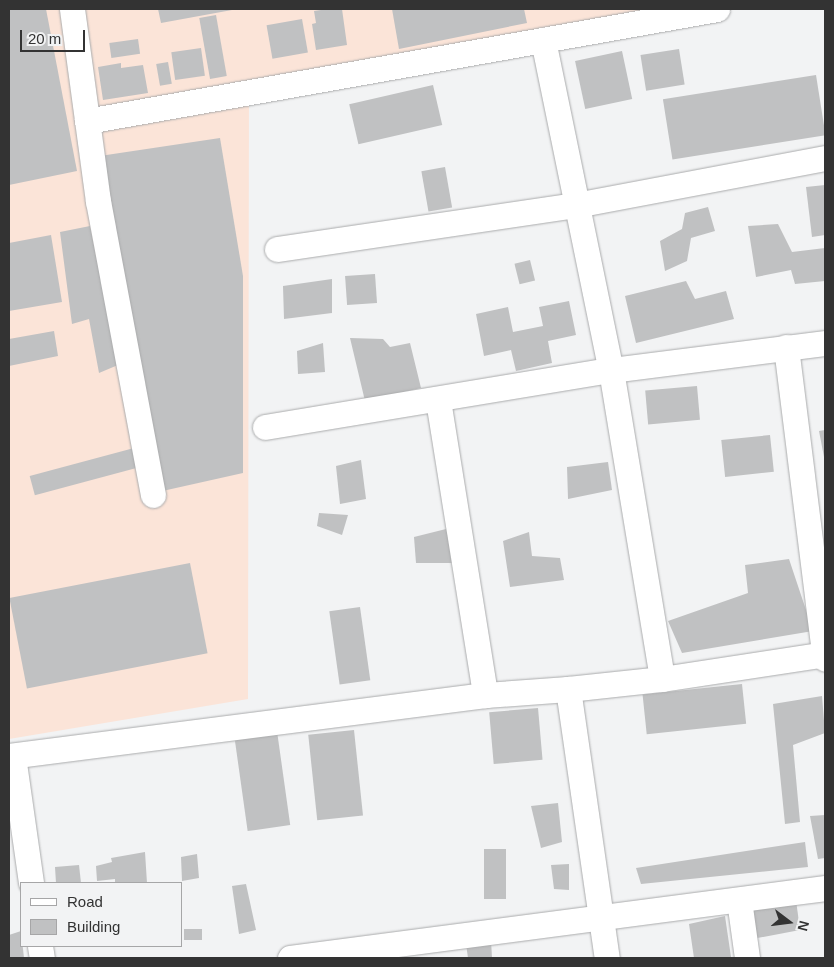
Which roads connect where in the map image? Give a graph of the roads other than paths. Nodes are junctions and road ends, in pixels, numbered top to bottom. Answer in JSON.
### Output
{"nodes":[{"id":1,"x":72,"y":9,"type":"edge"},
{"id":2,"x":717,"y":9,"type":"edge"},
{"id":3,"x":543,"y":40,"type":"junction"},
{"id":4,"x":87,"y":121,"type":"junction"},
{"id":5,"x":825,"y":158,"type":"edge"},
{"id":6,"x":576,"y":205,"type":"junction"},
{"id":7,"x":277,"y":249,"type":"dead end"},
{"id":8,"x":825,"y":343,"type":"edge"},
{"id":9,"x":786,"y":348,"type":"junction"},
{"id":10,"x":611,"y":370,"type":"junction"},
{"id":11,"x":438,"y":400,"type":"junction"},
{"id":12,"x":265,"y":427,"type":"dead end"},
{"id":13,"x":153,"y":495,"type":"dead end"},
{"id":14,"x":825,"y":654,"type":"edge"},
{"id":15,"x":825,"y":659,"type":"edge"},
{"id":16,"x":662,"y":679,"type":"junction"},
{"id":17,"x":568,"y":689,"type":"junction"},
{"id":18,"x":486,"y":695,"type":"junction"},
{"id":19,"x":11,"y":756,"type":"edge"},
{"id":20,"x":31,"y":882,"type":"edge"},
{"id":21,"x":825,"y":888,"type":"edge"},
{"id":22,"x":739,"y":900,"type":"junction"},
{"id":23,"x":602,"y":917,"type":"junction"},
{"id":24,"x":290,"y":958,"type":"edge"},
{"id":25,"x":607,"y":958,"type":"edge"},
{"id":26,"x":747,"y":958,"type":"edge"}],
"edges":[{"from":1,"to":4,"type":"street"},
{"from":2,"to":3,"type":"street"},
{"from":3,"to":4,"type":"street"},
{"from":3,"to":6,"type":"street"},
{"from":4,"to":13,"type":"street"},
{"from":5,"to":6,"type":"street"},
{"from":6,"to":7,"type":"street"},
{"from":6,"to":10,"type":"street"},
{"from":8,"to":9,"type":"street"},
{"from":9,"to":10,"type":"street"},
{"from":9,"to":14,"type":"street"},
{"from":10,"to":11,"type":"street"},
{"from":10,"to":16,"type":"street"},
{"from":11,"to":12,"type":"street"},
{"from":11,"to":18,"type":"street"},
{"from":14,"to":15,"type":"street"},
{"from":14,"to":16,"type":"street"},
{"from":16,"to":17,"type":"street"},
{"from":17,"to":18,"type":"street"},
{"from":17,"to":23,"type":"street"},
{"from":18,"to":19,"type":"street"},
{"from":19,"to":20,"type":"street"},
{"from":21,"to":22,"type":"street"},
{"from":22,"to":23,"type":"street"},
{"from":22,"to":26,"type":"street"},
{"from":23,"to":24,"type":"street"},
{"from":23,"to":25,"type":"street"}]}
